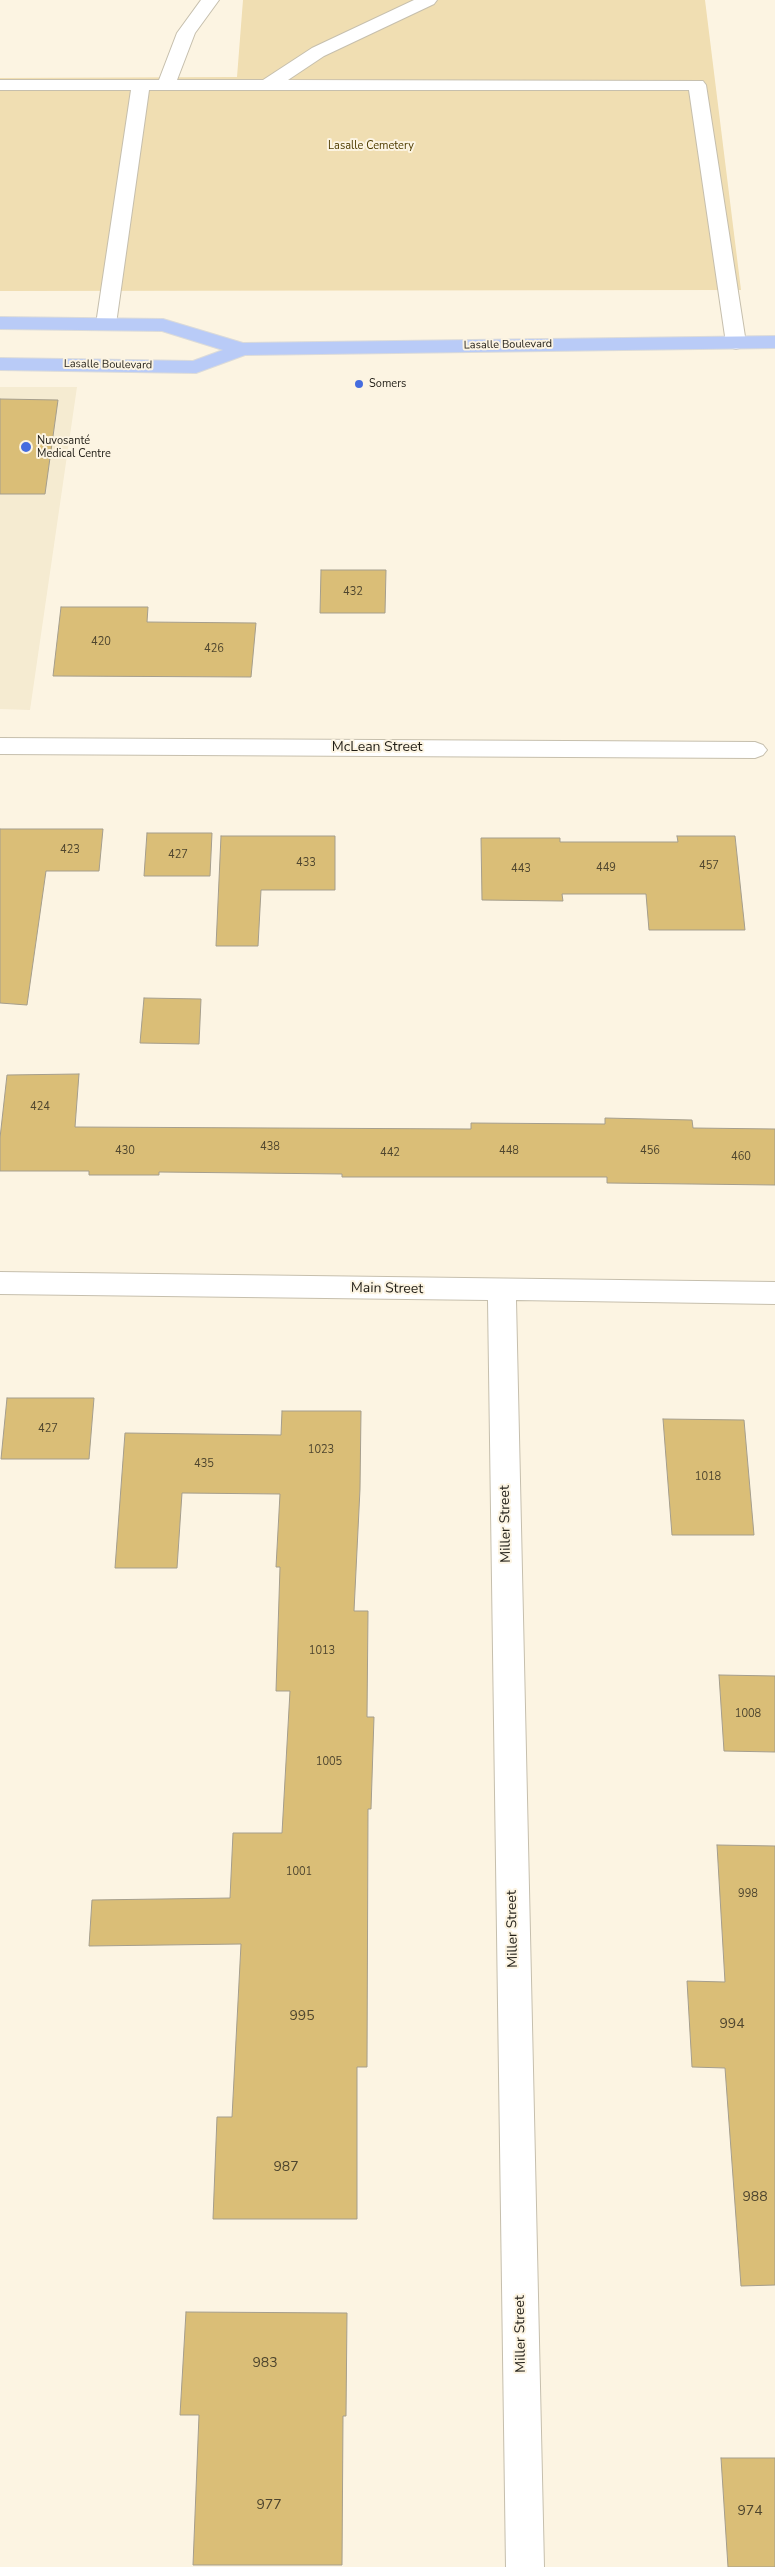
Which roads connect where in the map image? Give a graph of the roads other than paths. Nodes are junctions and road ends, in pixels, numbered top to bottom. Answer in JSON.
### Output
{"nodes":[{"id":1,"x":210,"y":0,"type":"edge"},
{"id":2,"x":428,"y":0,"type":"edge"},
{"id":3,"x":0,"y":85,"type":"edge"},
{"id":4,"x":141,"y":85,"type":"junction"},
{"id":5,"x":166,"y":85,"type":"junction"},
{"id":6,"x":267,"y":85,"type":"junction"},
{"id":7,"x":0,"y":323,"type":"edge"},
{"id":8,"x":106,"y":324,"type":"junction"},
{"id":9,"x":775,"y":342,"type":"edge"},
{"id":10,"x":736,"y":343,"type":"junction"},
{"id":11,"x":242,"y":349,"type":"junction"},
{"id":12,"x":0,"y":364,"type":"edge"},
{"id":13,"x":0,"y":746,"type":"edge"},
{"id":14,"x":755,"y":750,"type":"dead end"},
{"id":15,"x":0,"y":1283,"type":"edge"},
{"id":16,"x":502,"y":1290,"type":"junction"},
{"id":17,"x":775,"y":1293,"type":"edge"},
{"id":18,"x":525,"y":2567,"type":"edge"}],
"edges":[{"from":1,"to":5,"type":"street"},
{"from":2,"to":6,"type":"street"},
{"from":3,"to":4,"type":"street"},
{"from":4,"to":5,"type":"street"},
{"from":4,"to":8,"type":"street"},
{"from":5,"to":6,"type":"street"},
{"from":6,"to":10,"type":"street"},
{"from":7,"to":8,"type":"main road","name":"Lasalle Boulevard"},
{"from":8,"to":11,"type":"main road","name":"Lasalle Boulevard"},
{"from":9,"to":10,"type":"main road","name":"Lasalle Boulevard"},
{"from":10,"to":11,"type":"main road","name":"Lasalle Boulevard"},
{"from":11,"to":12,"type":"main road","name":"Lasalle Boulevard"},
{"from":13,"to":14,"type":"street","name":"McLean Street"},
{"from":15,"to":16,"type":"street","name":"Main Street"},
{"from":16,"to":17,"type":"street","name":"Main Street"},
{"from":16,"to":18,"type":"street","name":"Miller Street"}]}
